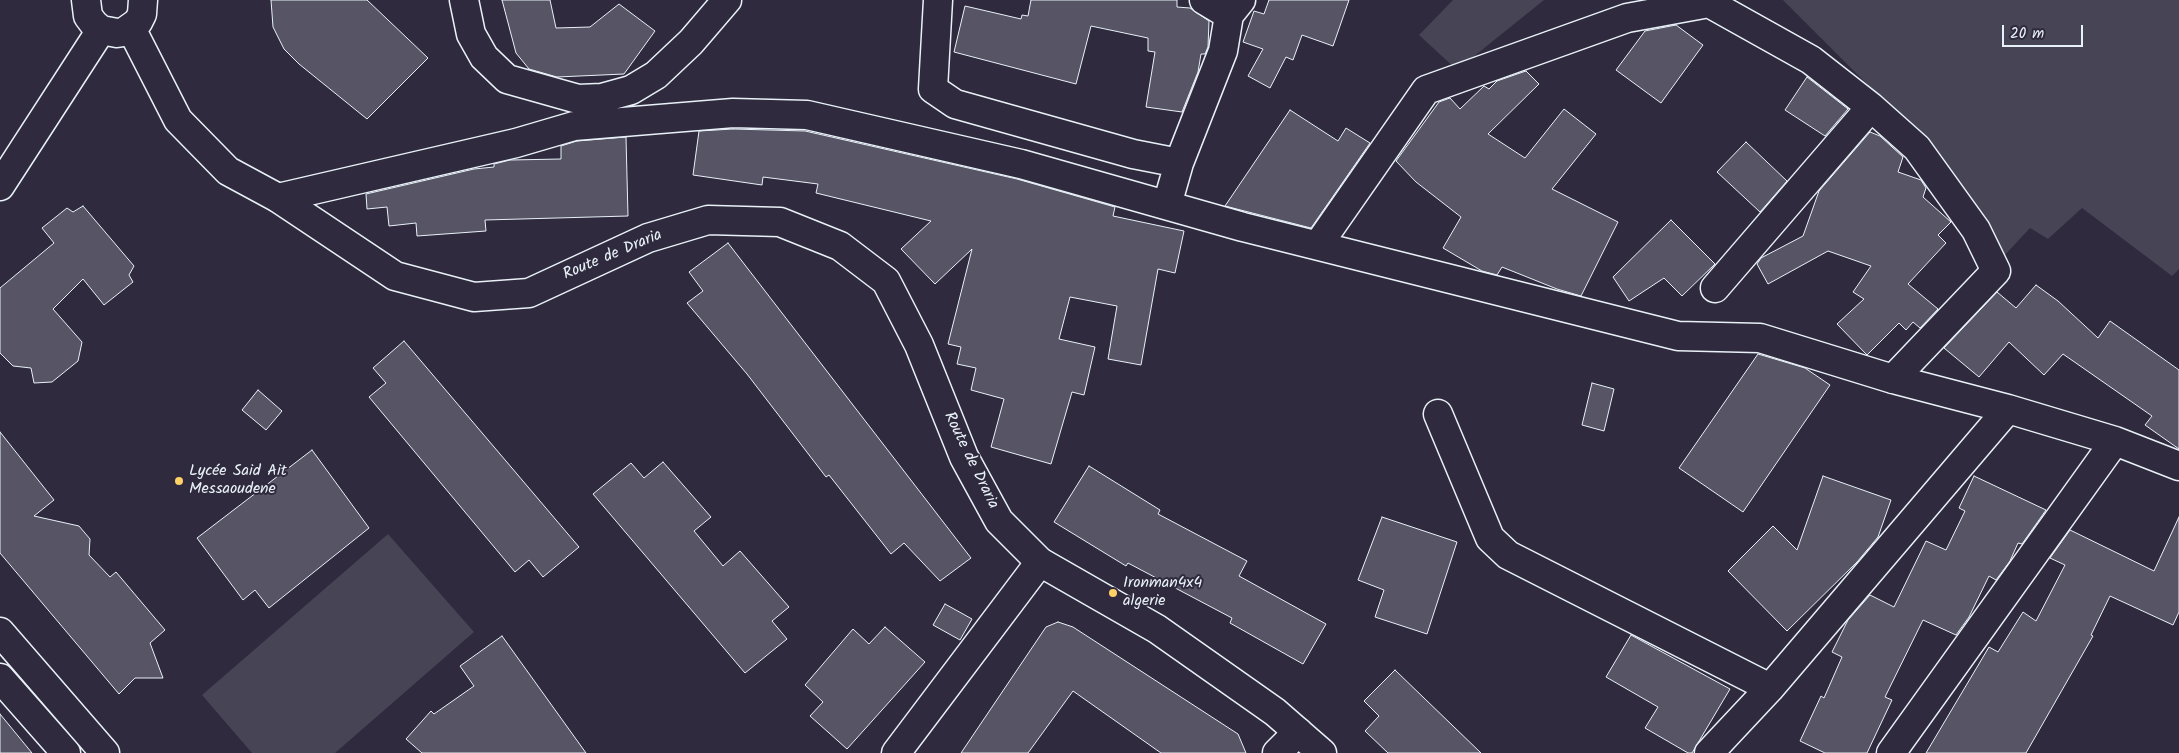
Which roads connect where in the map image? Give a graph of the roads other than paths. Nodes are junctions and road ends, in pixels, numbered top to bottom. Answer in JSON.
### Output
{"nodes":[{"id":1,"x":143,"y":0,"type":"edge"},
{"id":2,"x":464,"y":0,"type":"edge"},
{"id":3,"x":727,"y":0,"type":"edge"},
{"id":4,"x":938,"y":0,"type":"edge"},
{"id":5,"x":1204,"y":0,"type":"edge"},
{"id":6,"x":85,"y":2,"type":"edge"},
{"id":7,"x":1235,"y":8,"type":"edge"},
{"id":8,"x":131,"y":28,"type":"junction"},
{"id":9,"x":101,"y":30,"type":"junction"},
{"id":10,"x":1871,"y":107,"type":"junction"},
{"id":11,"x":1180,"y":163,"type":"junction"},
{"id":12,"x":0,"y":186,"type":"edge"},
{"id":13,"x":278,"y":198,"type":"junction"},
{"id":14,"x":1167,"y":205,"type":"junction"},
{"id":15,"x":1318,"y":245,"type":"junction"},
{"id":16,"x":1715,"y":288,"type":"dead end"},
{"id":17,"x":1893,"y":379,"type":"junction"},
{"id":18,"x":2008,"y":409,"type":"junction"},
{"id":19,"x":1438,"y":414,"type":"dead end"},
{"id":20,"x":2115,"y":441,"type":"junction"},
{"id":21,"x":2179,"y":466,"type":"edge"},
{"id":22,"x":1040,"y":562,"type":"junction"},
{"id":23,"x":0,"y":632,"type":"edge"},
{"id":24,"x":0,"y":678,"type":"edge"},
{"id":25,"x":1770,"y":688,"type":"junction"},
{"id":26,"x":1298,"y":732,"type":"junction"},
{"id":27,"x":66,"y":753,"type":"edge"},
{"id":28,"x":105,"y":753,"type":"edge"},
{"id":29,"x":896,"y":753,"type":"edge"},
{"id":30,"x":1278,"y":753,"type":"edge"},
{"id":31,"x":1322,"y":753,"type":"edge"},
{"id":32,"x":1708,"y":753,"type":"edge"},
{"id":33,"x":1891,"y":753,"type":"edge"}],
"edges":[{"from":1,"to":8,"type":"street"},
{"from":2,"to":3,"type":"street"},
{"from":4,"to":11,"type":"street"},
{"from":5,"to":7,"type":"street"},
{"from":6,"to":9,"type":"street"},
{"from":7,"to":11,"type":"street"},
{"from":8,"to":9,"type":"street"},
{"from":8,"to":13,"type":"street","name":"Route de Draria"},
{"from":9,"to":12,"type":"street"},
{"from":10,"to":15,"type":"street"},
{"from":10,"to":16,"type":"street"},
{"from":10,"to":17,"type":"street"},
{"from":11,"to":14,"type":"street"},
{"from":13,"to":14,"type":"street"},
{"from":13,"to":22,"type":"street","name":"Route de Draria"},
{"from":14,"to":15,"type":"street"},
{"from":15,"to":17,"type":"street"},
{"from":17,"to":18,"type":"street"},
{"from":18,"to":20,"type":"street"},
{"from":18,"to":25,"type":"street"},
{"from":19,"to":25,"type":"street"},
{"from":20,"to":21,"type":"street"},
{"from":20,"to":33,"type":"street"},
{"from":22,"to":26,"type":"street","name":"Route de Draria"},
{"from":22,"to":29,"type":"street"},
{"from":23,"to":28,"type":"street"},
{"from":24,"to":27,"type":"street"},
{"from":25,"to":32,"type":"street"},
{"from":26,"to":30,"type":"street"},
{"from":26,"to":31,"type":"street","name":"Route de Draria"}]}
